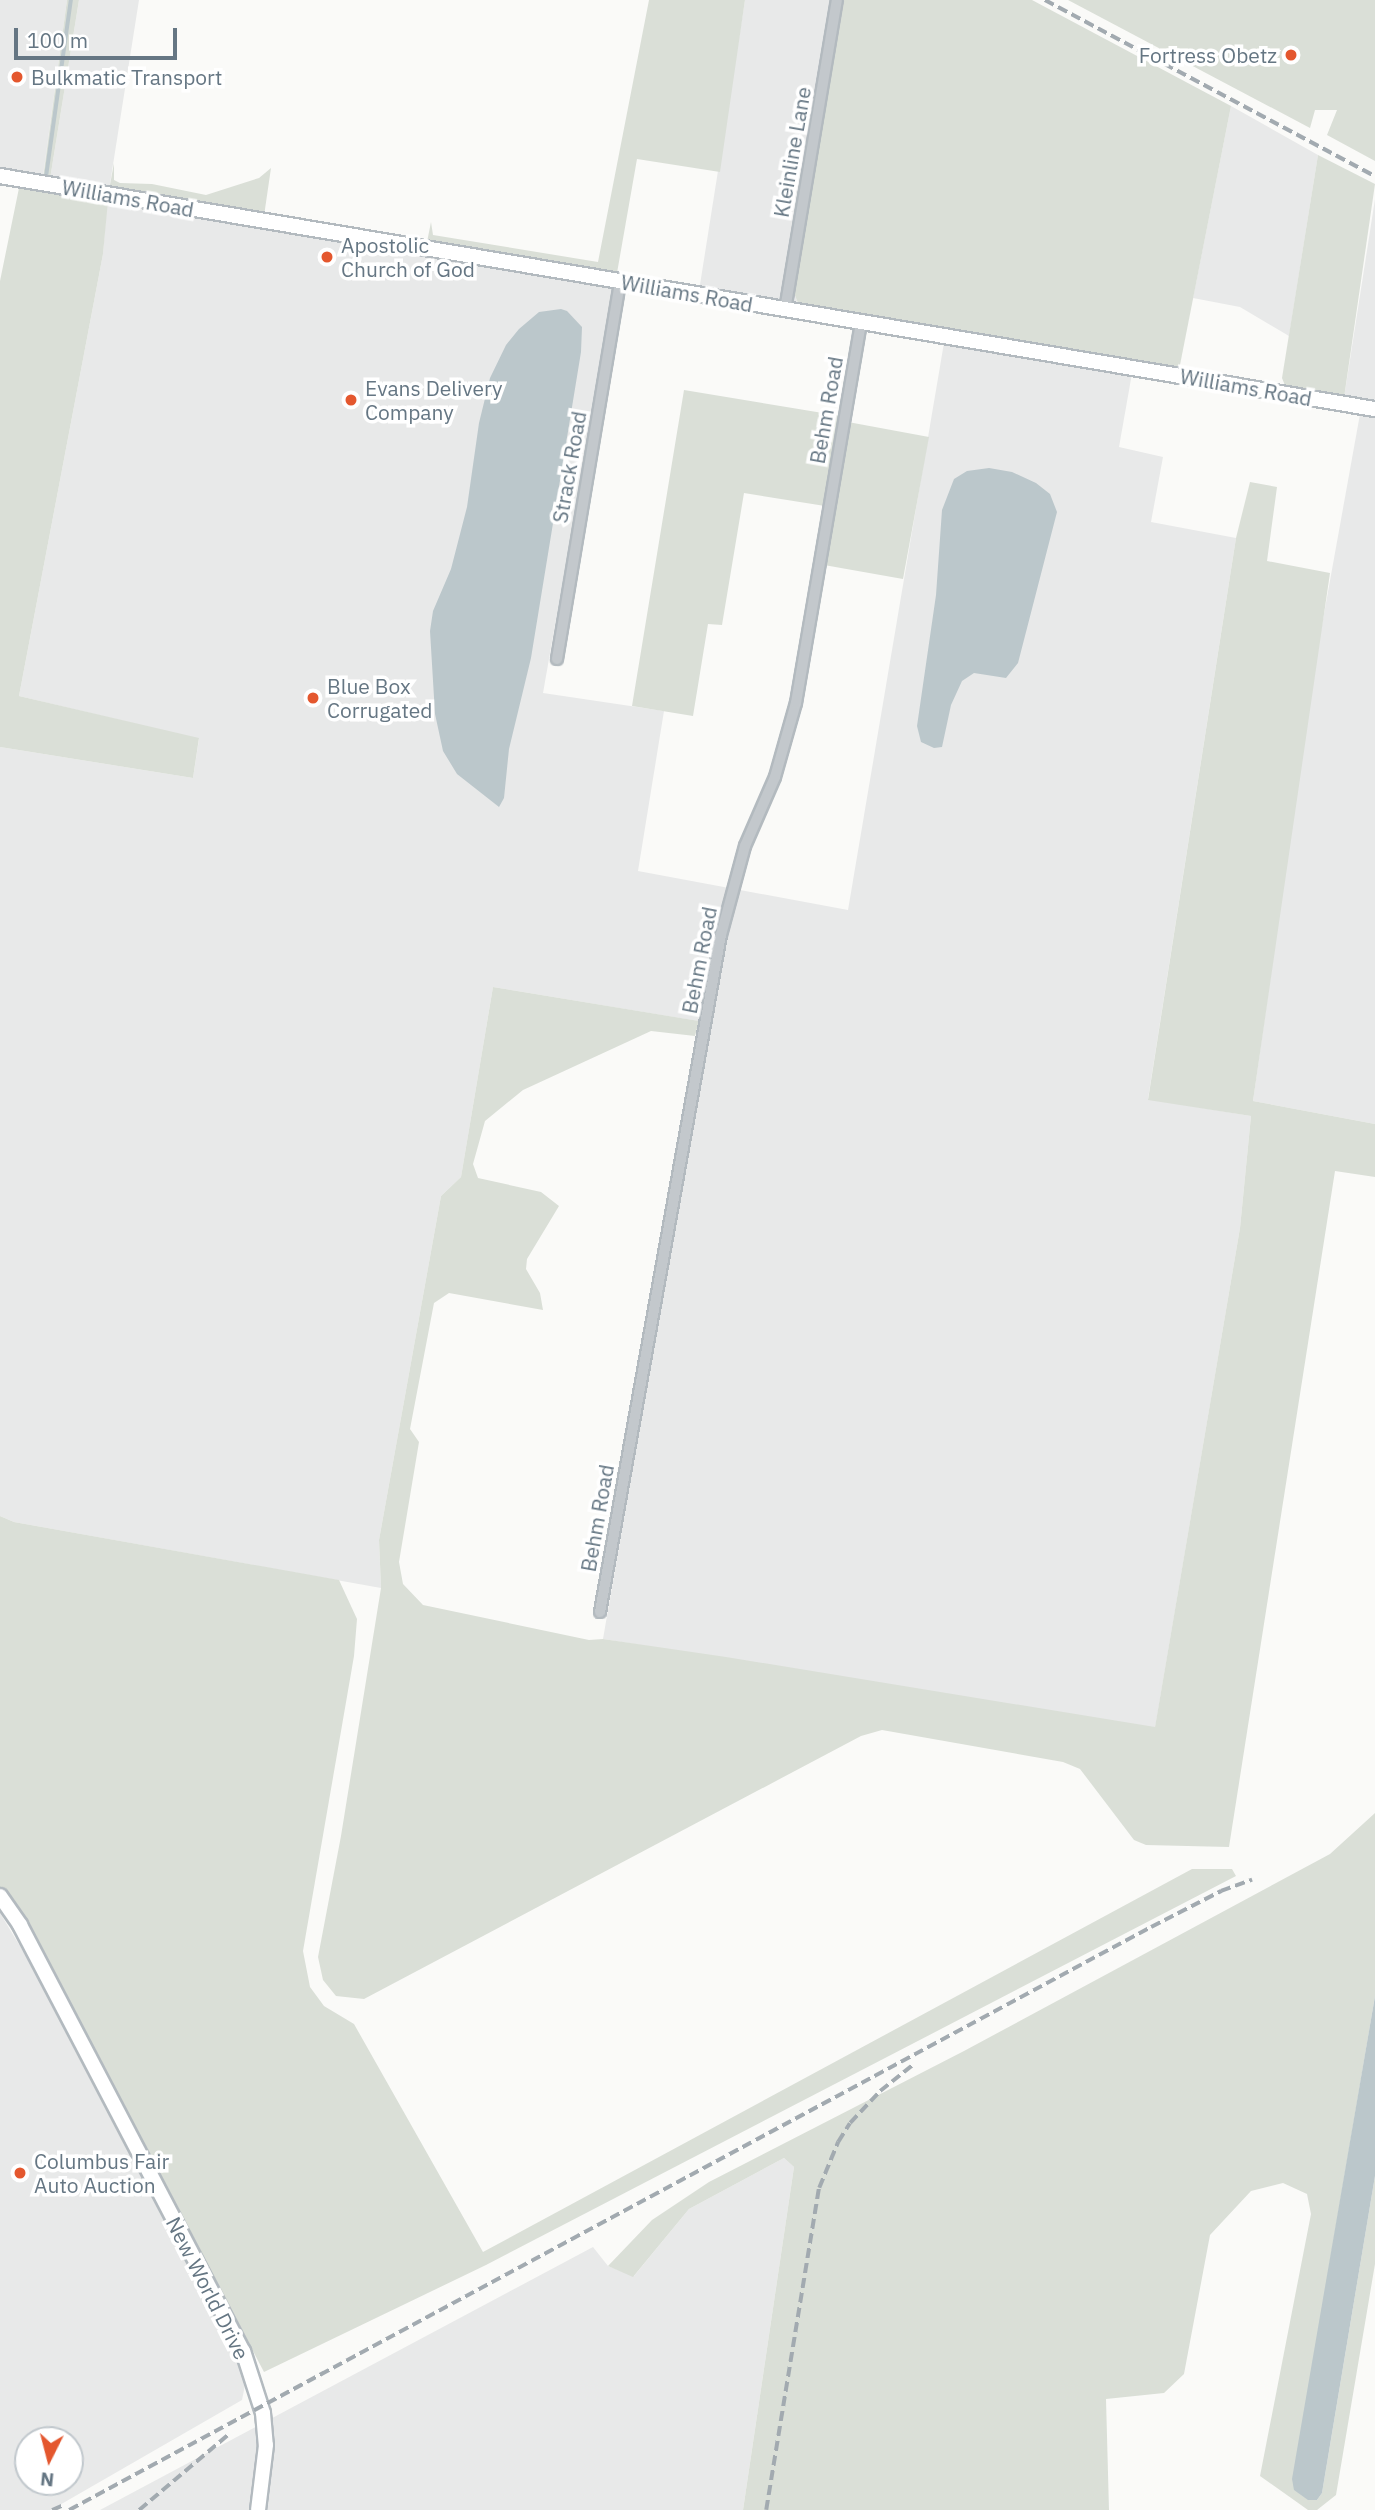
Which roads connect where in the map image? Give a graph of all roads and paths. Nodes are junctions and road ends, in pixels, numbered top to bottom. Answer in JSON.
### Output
{"nodes":[{"id":1,"x":837,"y":0,"type":"edge"},
{"id":2,"x":0,"y":176,"type":"edge"},
{"id":3,"x":620,"y":282,"type":"junction"},
{"id":4,"x":785,"y":310,"type":"junction"},
{"id":5,"x":861,"y":322,"type":"junction"},
{"id":6,"x":1375,"y":408,"type":"edge"},
{"id":7,"x":557,"y":659,"type":"dead end"},
{"id":8,"x":600,"y":1612,"type":"dead end"},
{"id":9,"x":0,"y":1896,"type":"edge"},
{"id":10,"x":258,"y":2510,"type":"edge"}],
"edges":[{"from":1,"to":4,"type":"street","name":"Kleinline Lane"},
{"from":2,"to":3,"type":"main road","name":"Williams Road"},
{"from":3,"to":4,"type":"main road","name":"Williams Road"},
{"from":3,"to":7,"type":"street","name":"Strack Road"},
{"from":4,"to":5,"type":"main road","name":"Williams Road"},
{"from":5,"to":6,"type":"main road","name":"Williams Road"},
{"from":5,"to":8,"type":"street","name":"Behm Road"},
{"from":9,"to":10,"type":"main road","name":"New World Drive"}]}
